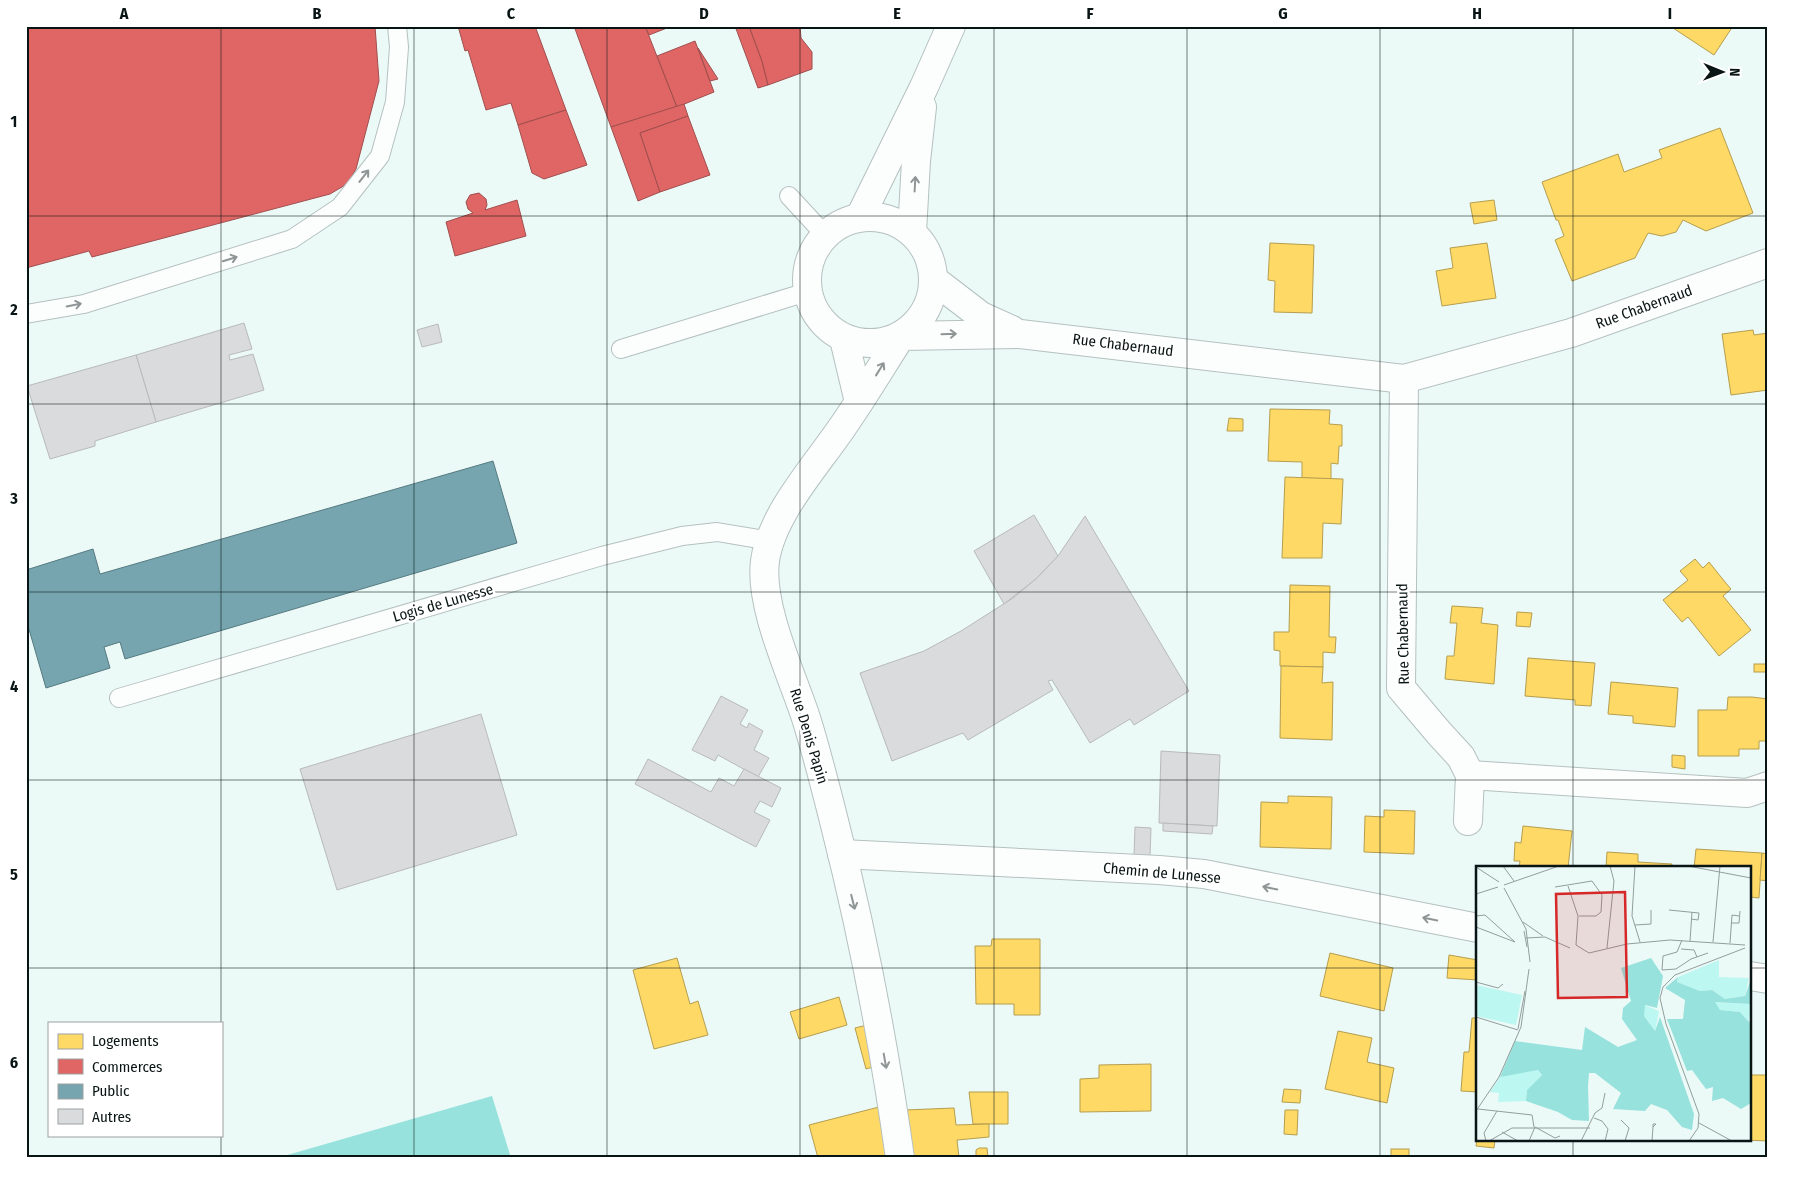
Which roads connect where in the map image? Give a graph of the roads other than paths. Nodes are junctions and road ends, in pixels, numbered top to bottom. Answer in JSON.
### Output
{"nodes":[{"id":1,"x":397,"y":26,"type":"edge"},
{"id":2,"x":951,"y":26,"type":"edge"},
{"id":3,"x":924,"y":86,"type":"junction"},
{"id":4,"x":789,"y":196,"type":"dead end"},
{"id":5,"x":860,"y":217,"type":"junction"},
{"id":6,"x":912,"y":232,"type":"junction"},
{"id":7,"x":825,"y":236,"type":"junction"},
{"id":8,"x":1768,"y":263,"type":"edge"},
{"id":9,"x":934,"y":280,"type":"junction"},
{"id":10,"x":807,"y":292,"type":"junction"},
{"id":11,"x":26,"y":314,"type":"edge"},
{"id":12,"x":1020,"y":334,"type":"junction"},
{"id":13,"x":901,"y":336,"type":"junction"},
{"id":14,"x":844,"y":339,"type":"junction"},
{"id":15,"x":622,"y":349,"type":"dead end"},
{"id":16,"x":1404,"y":379,"type":"junction"},
{"id":17,"x":858,"y":402,"type":"junction"},
{"id":18,"x":770,"y":541,"type":"junction"},
{"id":19,"x":119,"y":698,"type":"dead end"},
{"id":20,"x":1470,"y":775,"type":"junction"},
{"id":21,"x":1768,"y":786,"type":"edge"},
{"id":22,"x":1468,"y":821,"type":"dead end"},
{"id":23,"x":842,"y":854,"type":"junction"},
{"id":24,"x":1476,"y":928,"type":"edge"},
{"id":25,"x":1752,"y":976,"type":"edge"},
{"id":26,"x":1768,"y":979,"type":"edge"},
{"id":27,"x":900,"y":1158,"type":"edge"}],
"edges":[{"from":11,"to":1,"type":"lane","one_way":true},
{"from":2,"to":3,"type":"street"},
{"from":3,"to":5,"type":"street"},
{"from":6,"to":3,"type":"street","one_way":true},
{"from":4,"to":7,"type":"lane"},
{"from":5,"to":6,"type":"street"},
{"from":5,"to":7,"type":"street"},
{"from":6,"to":9,"type":"street"},
{"from":7,"to":10,"type":"street"},
{"from":8,"to":16,"type":"street","name":"Rue Chabernaud"},
{"from":9,"to":12,"type":"street"},
{"from":9,"to":13,"type":"street"},
{"from":10,"to":14,"type":"street"},
{"from":10,"to":15,"type":"lane"},
{"from":13,"to":12,"type":"street","one_way":true},
{"from":12,"to":16,"type":"street","name":"Rue Chabernaud"},
{"from":13,"to":14,"type":"street"},
{"from":17,"to":13,"type":"street","name":"Rue Denis Papin","one_way":true},
{"from":14,"to":17,"type":"street"},
{"from":16,"to":20,"type":"street","name":"Rue Chabernaud"},
{"from":17,"to":18,"type":"street","name":"Rue Denis Papin"},
{"from":18,"to":19,"type":"lane","name":"Logis de Lunesse"},
{"from":18,"to":23,"type":"street","name":"Rue Denis Papin"},
{"from":20,"to":21,"type":"street"},
{"from":20,"to":22,"type":"street"},
{"from":24,"to":23,"type":"street","name":"Chemin de Lunesse","one_way":true},
{"from":23,"to":27,"type":"street","name":"Rue Denis Papin","one_way":true},
{"from":25,"to":26,"type":"street"}]}
